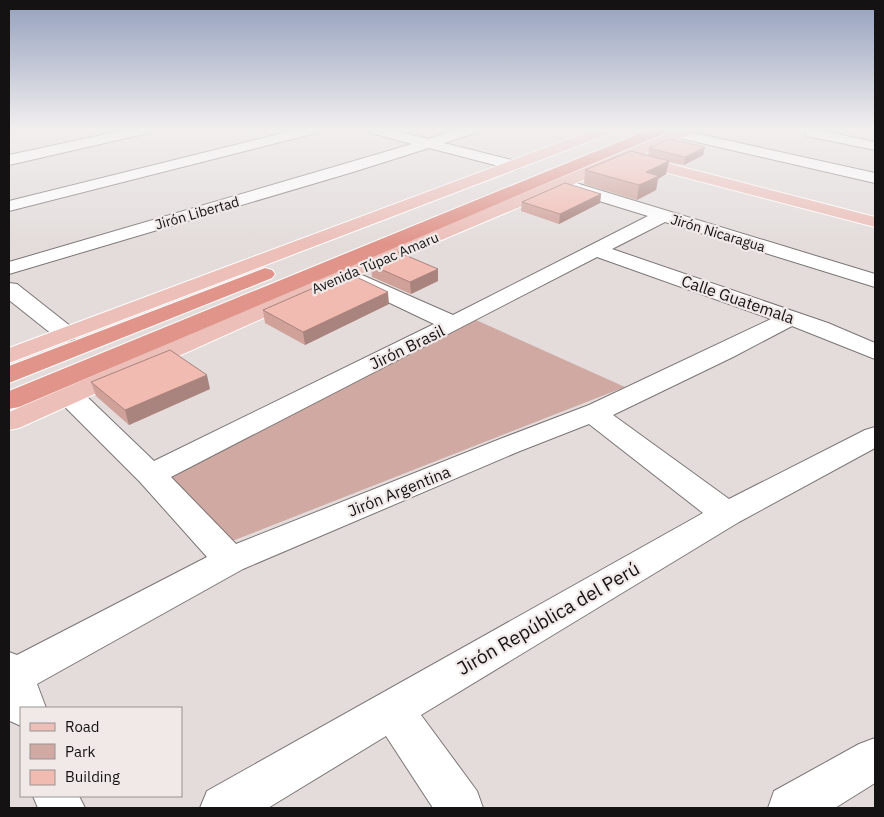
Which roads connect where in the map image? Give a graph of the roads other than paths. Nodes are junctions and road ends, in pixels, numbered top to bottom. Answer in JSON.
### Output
{"nodes":[{"id":1,"x":159,"y":168,"type":"edge"},
{"id":2,"x":347,"y":168,"type":"edge"},
{"id":3,"x":503,"y":168,"type":"edge"},
{"id":4,"x":533,"y":168,"type":"edge"},
{"id":5,"x":584,"y":168,"type":"edge"},
{"id":6,"x":600,"y":168,"type":"edge"},
{"id":7,"x":669,"y":168,"type":"edge"},
{"id":8,"x":833,"y":168,"type":"edge"},
{"id":9,"x":875,"y":178,"type":"edge"},
{"id":10,"x":562,"y":184,"type":"junction"},
{"id":11,"x":9,"y":206,"type":"edge"},
{"id":12,"x":662,"y":216,"type":"junction"},
{"id":13,"x":875,"y":222,"type":"edge"},
{"id":14,"x":598,"y":250,"type":"junction"},
{"id":15,"x":9,"y":268,"type":"edge"},
{"id":16,"x":345,"y":274,"type":"junction"},
{"id":17,"x":875,"y":281,"type":"edge"},
{"id":18,"x":9,"y":289,"type":"edge"},
{"id":19,"x":270,"y":308,"type":"junction"},
{"id":20,"x":790,"y":318,"type":"junction"},
{"id":21,"x":453,"y":324,"type":"junction"},
{"id":22,"x":66,"y":334,"type":"junction"},
{"id":23,"x":875,"y":352,"type":"edge"},
{"id":24,"x":9,"y":356,"type":"edge"},
{"id":25,"x":9,"y":375,"type":"edge"},
{"id":26,"x":70,"y":396,"type":"junction"},
{"id":27,"x":9,"y":401,"type":"edge"},
{"id":28,"x":9,"y":406,"type":"edge"},
{"id":29,"x":592,"y":413,"type":"junction"},
{"id":30,"x":9,"y":422,"type":"edge"},
{"id":31,"x":875,"y":436,"type":"edge"},
{"id":32,"x":151,"y":475,"type":"junction"},
{"id":33,"x":727,"y":514,"type":"junction"},
{"id":34,"x":231,"y":560,"type":"junction"},
{"id":35,"x":16,"y":685,"type":"edge"},
{"id":36,"x":392,"y":709,"type":"junction"},
{"id":37,"x":875,"y":759,"type":"edge"},
{"id":38,"x":224,"y":808,"type":"edge"},
{"id":39,"x":460,"y":808,"type":"edge"},
{"id":40,"x":791,"y":808,"type":"edge"}],
"edges":[{"from":1,"to":11,"type":"street"},
{"from":2,"to":15,"type":"street","name":"Jirón Libertad"},
{"from":3,"to":22,"type":"main road"},
{"from":4,"to":25,"type":"highway","name":"Avenida Túpac Amaru"},
{"from":5,"to":27,"type":"highway","name":"Avenida Túpac Amaru"},
{"from":6,"to":10,"type":"main road","name":"Avenida Túpac Amaru"},
{"from":7,"to":13,"type":"main road"},
{"from":8,"to":9,"type":"street"},
{"from":10,"to":12,"type":"street","name":"Jirón Nicaragua"},
{"from":10,"to":16,"type":"main road","name":"Avenida Túpac Amaru"},
{"from":12,"to":14,"type":"street","name":"Jirón Brasil"},
{"from":12,"to":17,"type":"street","name":"Jirón Nicaragua"},
{"from":14,"to":20,"type":"street","name":"Calle Guatemala"},
{"from":14,"to":21,"type":"street","name":"Jirón Brasil"},
{"from":16,"to":19,"type":"main road","name":"Avenida Túpac Amaru"},
{"from":16,"to":21,"type":"street"},
{"from":18,"to":22,"type":"street"},
{"from":19,"to":26,"type":"main road","name":"Avenida Túpac Amaru"},
{"from":19,"to":28,"type":"highway"},
{"from":20,"to":23,"type":"street","name":"Calle Guatemala"},
{"from":20,"to":29,"type":"street","name":"Jirón Argentina"},
{"from":21,"to":32,"type":"street","name":"Jirón Brasil"},
{"from":22,"to":24,"type":"main road"},
{"from":26,"to":30,"type":"main road","name":"Avenida Túpac Amaru"},
{"from":26,"to":32,"type":"street"},
{"from":29,"to":33,"type":"street"},
{"from":29,"to":34,"type":"street","name":"Jirón Argentina"},
{"from":31,"to":33,"type":"street","name":"Jirón República del Perú"},
{"from":32,"to":34,"type":"street"},
{"from":33,"to":36,"type":"street","name":"Jirón República del Perú"},
{"from":34,"to":35,"type":"street","name":"Jirón Argentina"},
{"from":36,"to":38,"type":"street","name":"Jirón República del Perú"},
{"from":36,"to":39,"type":"street"},
{"from":37,"to":40,"type":"street"}]}
